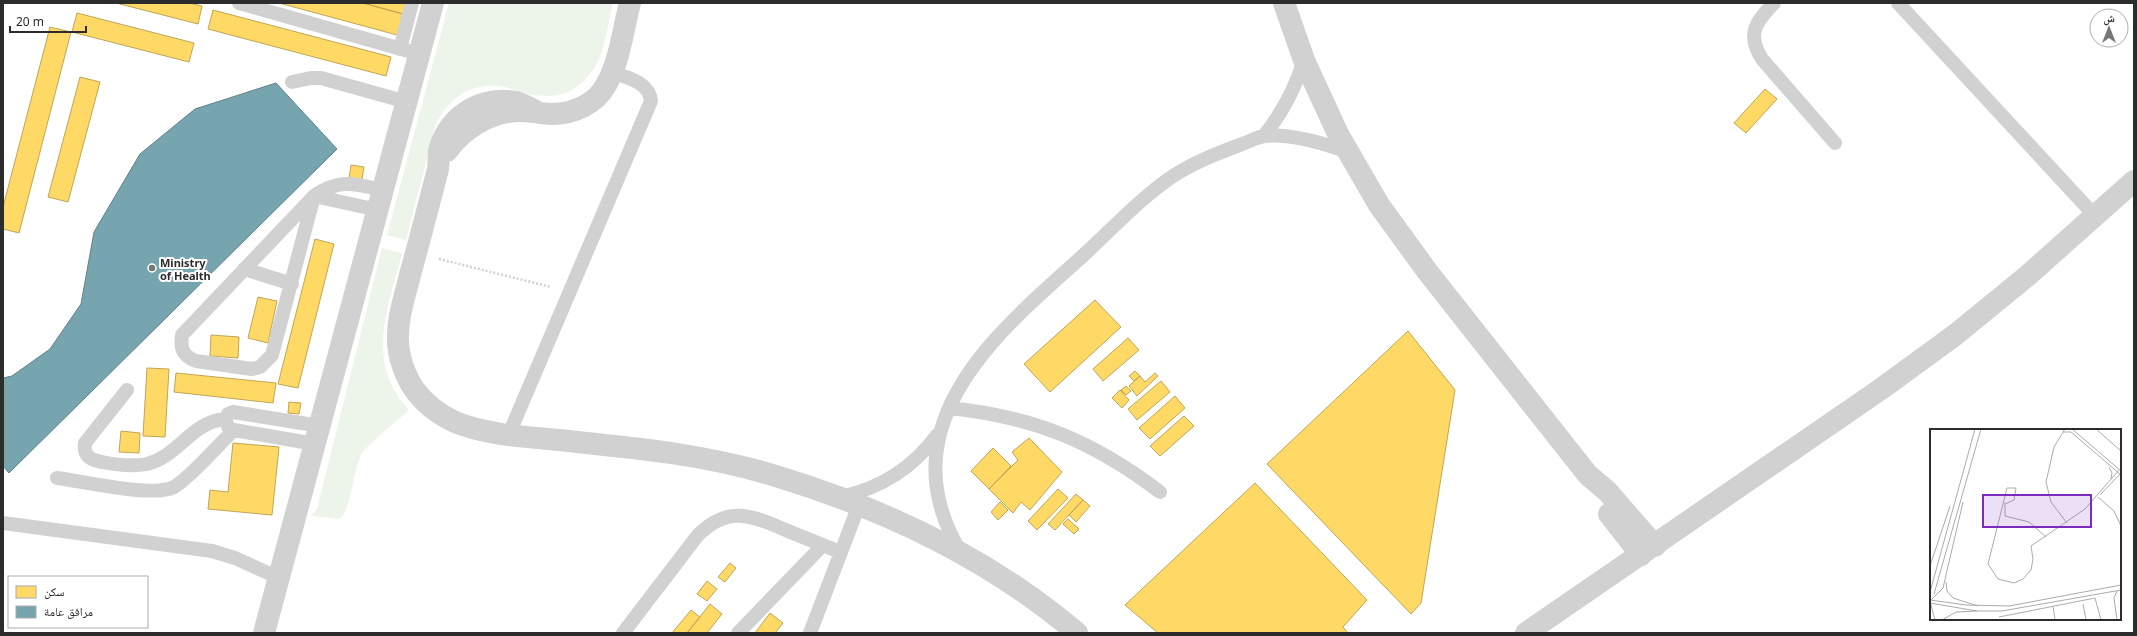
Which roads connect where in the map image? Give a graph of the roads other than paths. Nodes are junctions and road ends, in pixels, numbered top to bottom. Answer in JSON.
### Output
{"nodes":[{"id":1,"x":239,"y":3,"type":"edge"},
{"id":2,"x":412,"y":3,"type":"edge"},
{"id":3,"x":433,"y":3,"type":"edge"},
{"id":4,"x":630,"y":3,"type":"edge"},
{"id":5,"x":1284,"y":3,"type":"edge"},
{"id":6,"x":1774,"y":3,"type":"edge"},
{"id":7,"x":1898,"y":3,"type":"edge"},
{"id":8,"x":410,"y":52,"type":"junction"},
{"id":9,"x":1304,"y":60,"type":"junction"},
{"id":10,"x":612,"y":72,"type":"junction"},
{"id":11,"x":292,"y":82,"type":"dead end"},
{"id":12,"x":407,"y":102,"type":"junction"},
{"id":13,"x":1264,"y":136,"type":"junction"},
{"id":14,"x":1835,"y":143,"type":"dead end"},
{"id":15,"x":1348,"y":152,"type":"junction"},
{"id":16,"x":2134,"y":181,"type":"edge"},
{"id":17,"x":314,"y":196,"type":"junction"},
{"id":18,"x":380,"y":200,"type":"junction"},
{"id":19,"x":2096,"y":217,"type":"junction"},
{"id":20,"x":244,"y":269,"type":"junction"},
{"id":21,"x":292,"y":284,"type":"junction"},
{"id":22,"x":127,"y":390,"type":"dead end"},
{"id":23,"x":950,"y":408,"type":"junction"},
{"id":24,"x":230,"y":425,"type":"junction"},
{"id":25,"x":940,"y":432,"type":"junction"},
{"id":26,"x":510,"y":434,"type":"junction"},
{"id":27,"x":317,"y":435,"type":"junction"},
{"id":28,"x":57,"y":478,"type":"dead end"},
{"id":29,"x":1160,"y":492,"type":"dead end"},
{"id":30,"x":850,"y":501,"type":"junction"},
{"id":31,"x":3,"y":523,"type":"edge"},
{"id":32,"x":823,"y":545,"type":"junction"},
{"id":33,"x":1648,"y":551,"type":"junction"},
{"id":34,"x":840,"y":552,"type":"junction"},
{"id":35,"x":961,"y":553,"type":"junction"},
{"id":36,"x":280,"y":578,"type":"junction"},
{"id":37,"x":264,"y":633,"type":"edge"},
{"id":38,"x":623,"y":633,"type":"edge"},
{"id":39,"x":738,"y":633,"type":"edge"},
{"id":40,"x":810,"y":633,"type":"edge"},
{"id":41,"x":1077,"y":633,"type":"edge"},
{"id":42,"x":1526,"y":633,"type":"edge"}],
"edges":[{"from":1,"to":8,"type":"lane"},
{"from":2,"to":8,"type":"lane"},
{"from":3,"to":8,"type":"street"},
{"from":4,"to":10,"type":"street"},
{"from":5,"to":9,"type":"street"},
{"from":6,"to":14,"type":"lane"},
{"from":7,"to":19,"type":"lane"},
{"from":8,"to":12,"type":"street"},
{"from":9,"to":13,"type":"lane"},
{"from":9,"to":15,"type":"street"},
{"from":10,"to":26,"type":"lane"},
{"from":10,"to":26,"type":"street"},
{"from":11,"to":12,"type":"lane"},
{"from":12,"to":18,"type":"street"},
{"from":13,"to":15,"type":"lane"},
{"from":13,"to":23,"type":"lane"},
{"from":15,"to":33,"type":"street"},
{"from":16,"to":19,"type":"street"},
{"from":17,"to":18,"type":"lane"},
{"from":17,"to":18,"type":"lane"},
{"from":17,"to":20,"type":"lane"},
{"from":17,"to":21,"type":"lane"},
{"from":18,"to":27,"type":"street"},
{"from":19,"to":33,"type":"street"},
{"from":20,"to":21,"type":"lane"},
{"from":20,"to":21,"type":"lane"},
{"from":22,"to":24,"type":"lane"},
{"from":23,"to":25,"type":"lane"},
{"from":23,"to":29,"type":"lane"},
{"from":24,"to":27,"type":"lane"},
{"from":24,"to":27,"type":"lane"},
{"from":24,"to":28,"type":"lane"},
{"from":25,"to":30,"type":"lane"},
{"from":25,"to":35,"type":"lane"},
{"from":26,"to":30,"type":"street"},
{"from":27,"to":36,"type":"street"},
{"from":30,"to":34,"type":"lane"},
{"from":30,"to":35,"type":"street"},
{"from":31,"to":36,"type":"lane"},
{"from":32,"to":34,"type":"lane"},
{"from":32,"to":38,"type":"lane"},
{"from":32,"to":39,"type":"lane"},
{"from":33,"to":42,"type":"street"},
{"from":34,"to":40,"type":"lane"},
{"from":35,"to":41,"type":"street"},
{"from":36,"to":37,"type":"street"}]}
